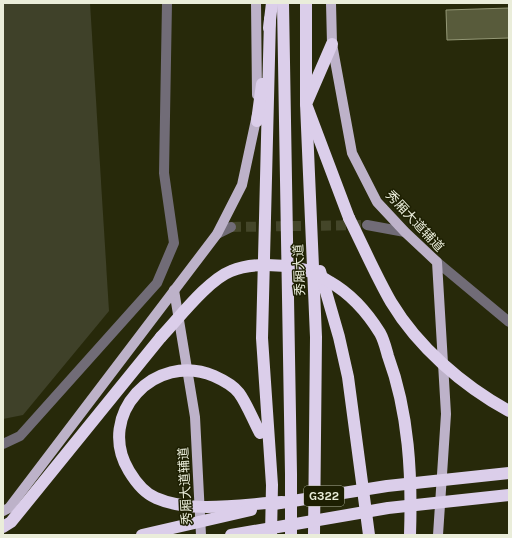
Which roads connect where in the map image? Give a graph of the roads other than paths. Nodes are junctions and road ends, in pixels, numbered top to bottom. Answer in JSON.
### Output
{"nodes":[{"id":1,"x":167,"y":3,"type":"edge"},
{"id":2,"x":256,"y":3,"type":"edge"},
{"id":3,"x":272,"y":3,"type":"edge"},
{"id":4,"x":283,"y":3,"type":"edge"},
{"id":5,"x":306,"y":3,"type":"edge"},
{"id":6,"x":331,"y":3,"type":"edge"},
{"id":7,"x":270,"y":20,"type":"junction"},
{"id":8,"x":332,"y":44,"type":"junction"},
{"id":9,"x":306,"y":104,"type":"junction"},
{"id":10,"x":257,"y":121,"type":"junction"},
{"id":11,"x":367,"y":225,"type":"tunnel mouth"},
{"id":12,"x":231,"y":227,"type":"tunnel mouth"},
{"id":13,"x":406,"y":232,"type":"junction"},
{"id":14,"x":217,"y":234,"type":"junction"},
{"id":15,"x":312,"y":242,"type":"junction"},
{"id":16,"x":437,"y":262,"type":"junction"},
{"id":17,"x":174,"y":290,"type":"junction"},
{"id":18,"x":509,"y":322,"type":"edge"},
{"id":19,"x":509,"y":411,"type":"edge"},
{"id":20,"x":3,"y":444,"type":"edge"},
{"id":21,"x":509,"y":473,"type":"edge"},
{"id":22,"x":272,"y":485,"type":"junction"},
{"id":23,"x":509,"y":495,"type":"edge"},
{"id":24,"x":282,"y":502,"type":"junction"},
{"id":25,"x":3,"y":511,"type":"edge"},
{"id":26,"x":3,"y":527,"type":"edge"},
{"id":27,"x":142,"y":535,"type":"edge"},
{"id":28,"x":201,"y":535,"type":"edge"},
{"id":29,"x":231,"y":535,"type":"edge"},
{"id":30,"x":271,"y":535,"type":"edge"},
{"id":31,"x":291,"y":535,"type":"edge"},
{"id":32,"x":314,"y":535,"type":"edge"},
{"id":33,"x":369,"y":535,"type":"edge"},
{"id":34,"x":410,"y":535,"type":"edge"},
{"id":35,"x":438,"y":535,"type":"edge"}],
"edges":[{"from":1,"to":20,"type":"street"},
{"from":2,"to":10,"type":"main road"},
{"from":3,"to":7,"type":"highway"},
{"from":4,"to":31,"type":"highway","name":"秀厢大道"},
{"from":5,"to":9,"type":"highway","name":"秀厢大道"},
{"from":6,"to":8,"type":"main road","name":"秀厢大道辅道"},
{"from":7,"to":10,"type":"highway"},
{"from":7,"to":22,"type":"highway"},
{"from":8,"to":9,"type":"highway"},
{"from":8,"to":13,"type":"main road","name":"秀厢大道辅道"},
{"from":9,"to":15,"type":"highway","name":"秀厢大道"},
{"from":9,"to":19,"type":"highway","bridge":true},
{"from":10,"to":14,"type":"main road"},
{"from":11,"to":13,"type":"street"},
{"from":12,"to":14,"type":"street"},
{"from":13,"to":16,"type":"main road","name":"秀厢大道辅道"},
{"from":14,"to":17,"type":"main road"},
{"from":15,"to":32,"type":"highway","name":"秀厢大道"},
{"from":15,"to":33,"type":"highway"},
{"from":16,"to":18,"type":"street"},
{"from":16,"to":35,"type":"main road","name":"秀厢大道辅道"},
{"from":17,"to":25,"type":"main road"},
{"from":17,"to":28,"type":"main road","name":"秀厢大道辅道"},
{"from":21,"to":24,"type":"highway","number":"G322","bridge":true},
{"from":22,"to":24,"type":"highway","bridge":true},
{"from":22,"to":30,"type":"highway"},
{"from":23,"to":29,"type":"highway","number":"G322","bridge":true},
{"from":24,"to":27,"type":"highway","number":"G322","bridge":true},
{"from":26,"to":34,"type":"highway","bridge":true}]}
